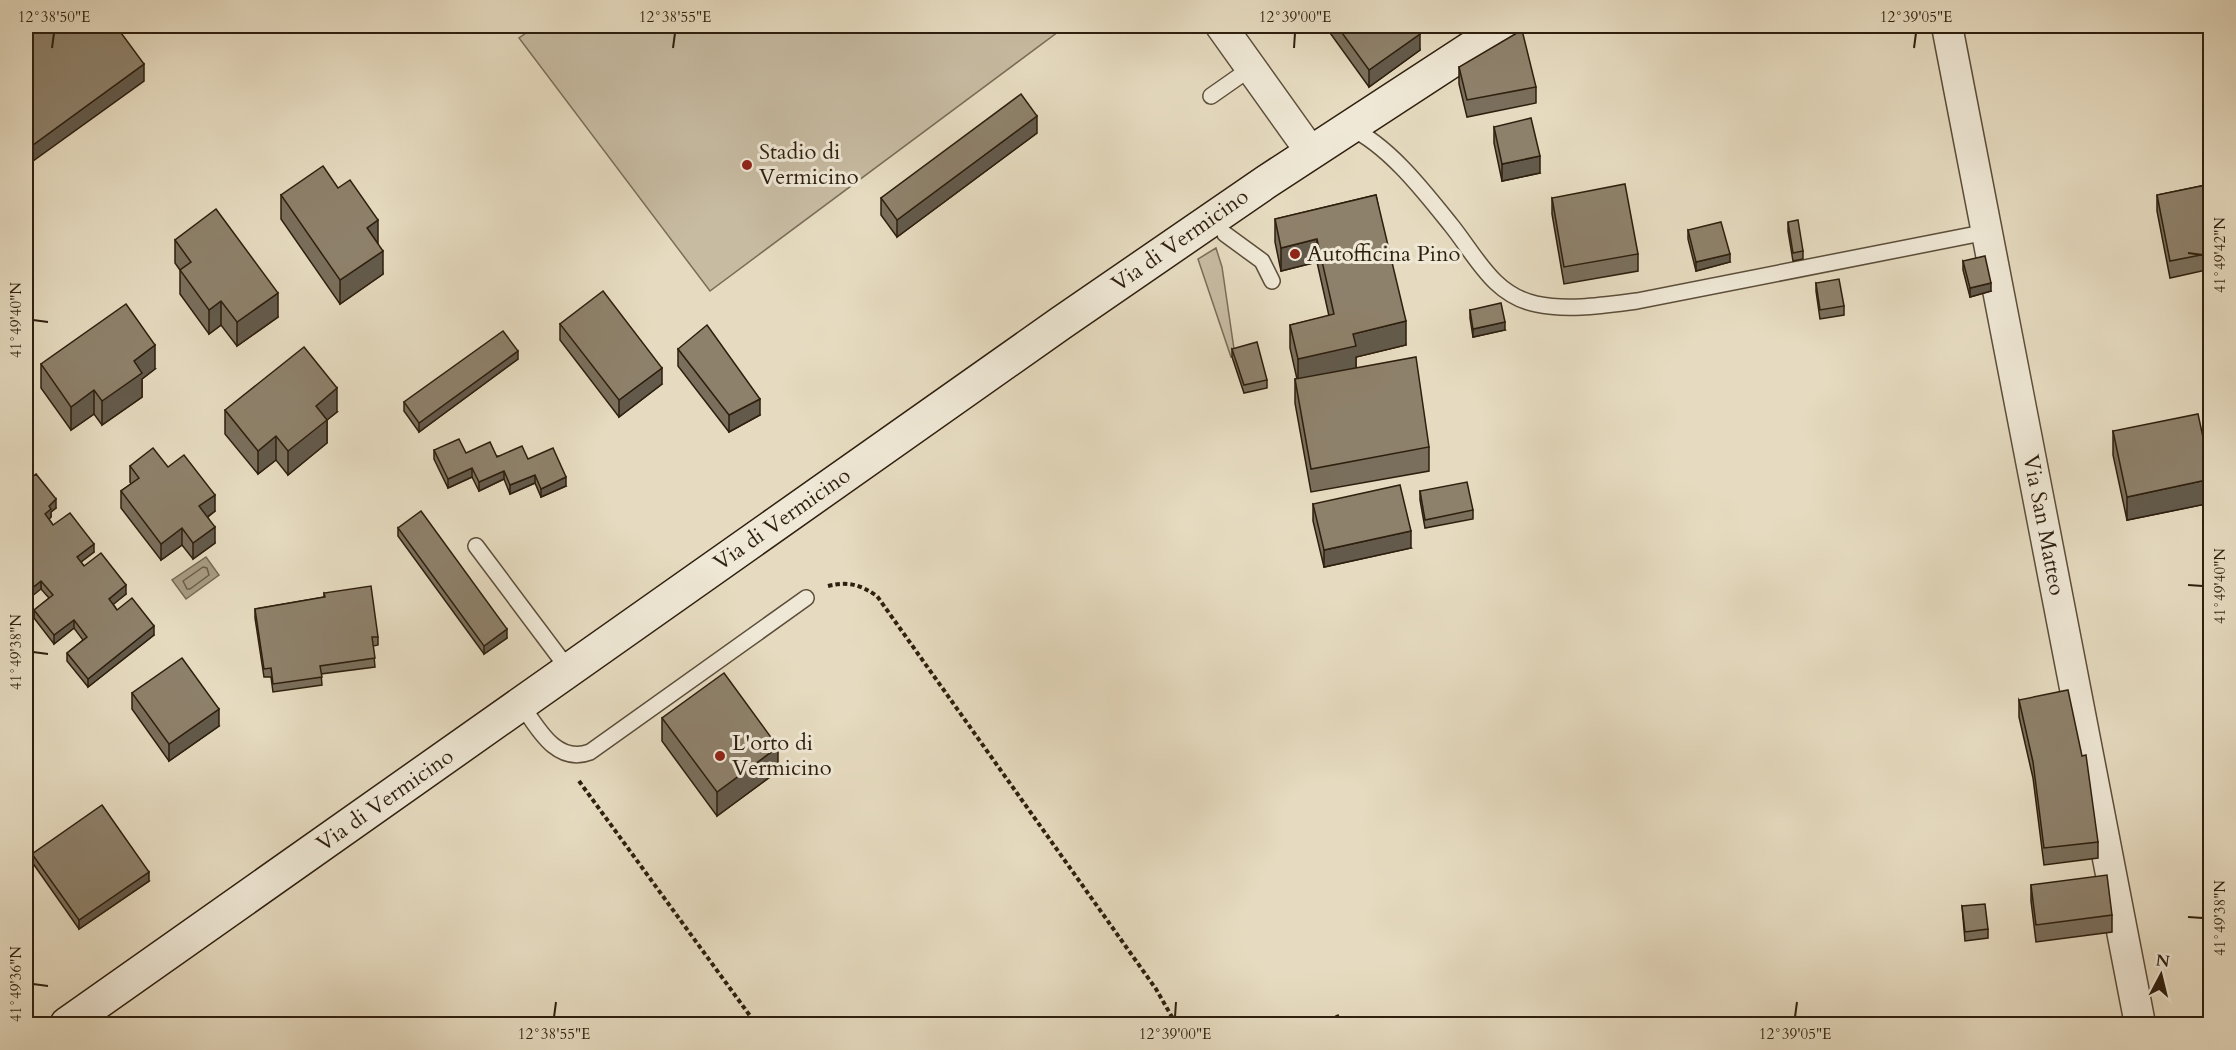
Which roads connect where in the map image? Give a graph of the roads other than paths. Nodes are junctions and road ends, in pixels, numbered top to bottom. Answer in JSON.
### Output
{"nodes":[{"id":1,"x":1221,"y":26,"type":"edge"},
{"id":2,"x":1505,"y":26,"type":"edge"},
{"id":3,"x":1947,"y":26,"type":"edge"},
{"id":4,"x":1251,"y":68,"type":"junction"},
{"id":5,"x":1211,"y":96,"type":"dead end"},
{"id":6,"x":1349,"y":127,"type":"junction"},
{"id":7,"x":1311,"y":152,"type":"junction"},
{"id":8,"x":1987,"y":232,"type":"junction"},
{"id":9,"x":1225,"y":234,"type":"dead end"},
{"id":10,"x":1272,"y":281,"type":"dead end"},
{"id":11,"x":476,"y":546,"type":"dead end"},
{"id":12,"x":807,"y":598,"type":"road end"},
{"id":13,"x":569,"y":670,"type":"junction"},
{"id":14,"x":521,"y":704,"type":"junction"},
{"id":15,"x":67,"y":1024,"type":"edge"},
{"id":16,"x":2140,"y":1024,"type":"edge"}],
"edges":[{"from":1,"to":4,"type":"street"},
{"from":2,"to":6,"type":"main road","name":"Via di Vermicino"},
{"from":3,"to":8,"type":"street","name":"Via San Matteo"},
{"from":4,"to":5,"type":"lane"},
{"from":4,"to":7,"type":"street"},
{"from":6,"to":7,"type":"main road","name":"Via di Vermicino"},
{"from":6,"to":8,"type":"lane"},
{"from":7,"to":13,"type":"main road","name":"Via di Vermicino"},
{"from":8,"to":16,"type":"street","name":"Via San Matteo"},
{"from":9,"to":10,"type":"lane"},
{"from":11,"to":13,"type":"lane"},
{"from":12,"to":14,"type":"lane"},
{"from":13,"to":14,"type":"main road","name":"Via di Vermicino"},
{"from":14,"to":15,"type":"main road","name":"Via di Vermicino"}]}
